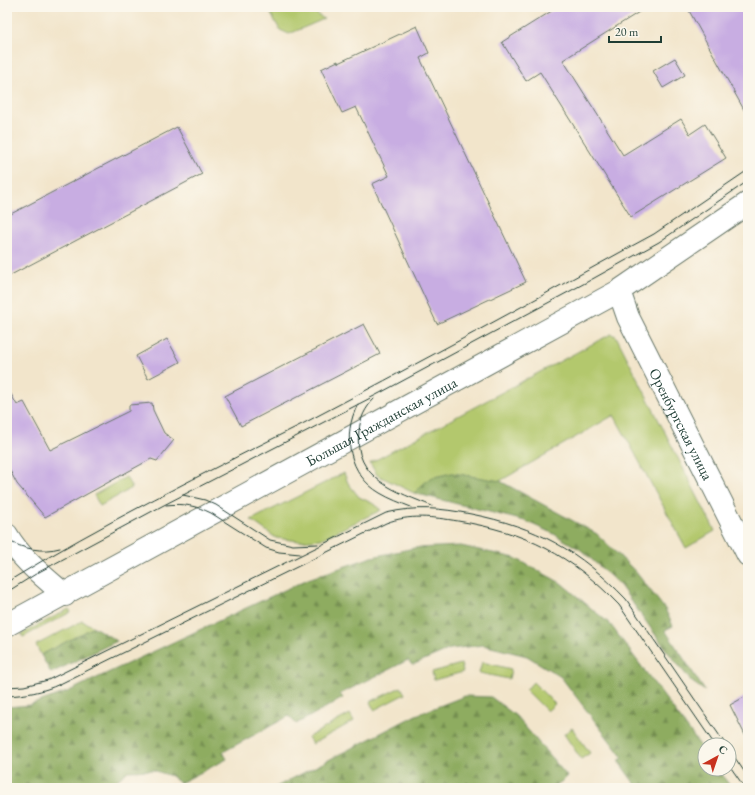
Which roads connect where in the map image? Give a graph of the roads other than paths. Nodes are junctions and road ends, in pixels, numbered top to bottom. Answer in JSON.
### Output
{"nodes":[{"id":1,"x":748,"y":203,"type":"edge"},
{"id":2,"x":618,"y":292,"type":"junction"},
{"id":3,"x":7,"y":535,"type":"edge"},
{"id":4,"x":748,"y":554,"type":"edge"},
{"id":5,"x":65,"y":595,"type":"junction"},
{"id":6,"x":7,"y":625,"type":"edge"}],
"edges":[{"from":1,"to":2,"type":"main road","name":"Большая Гражданская улица"},
{"from":2,"to":4,"type":"main road","name":"Оренбургская улица"},
{"from":2,"to":5,"type":"main road","name":"Большая Гражданская улица"},
{"from":3,"to":5,"type":"main road"},
{"from":5,"to":6,"type":"main road","name":"Большая Гражданская улица"}]}
